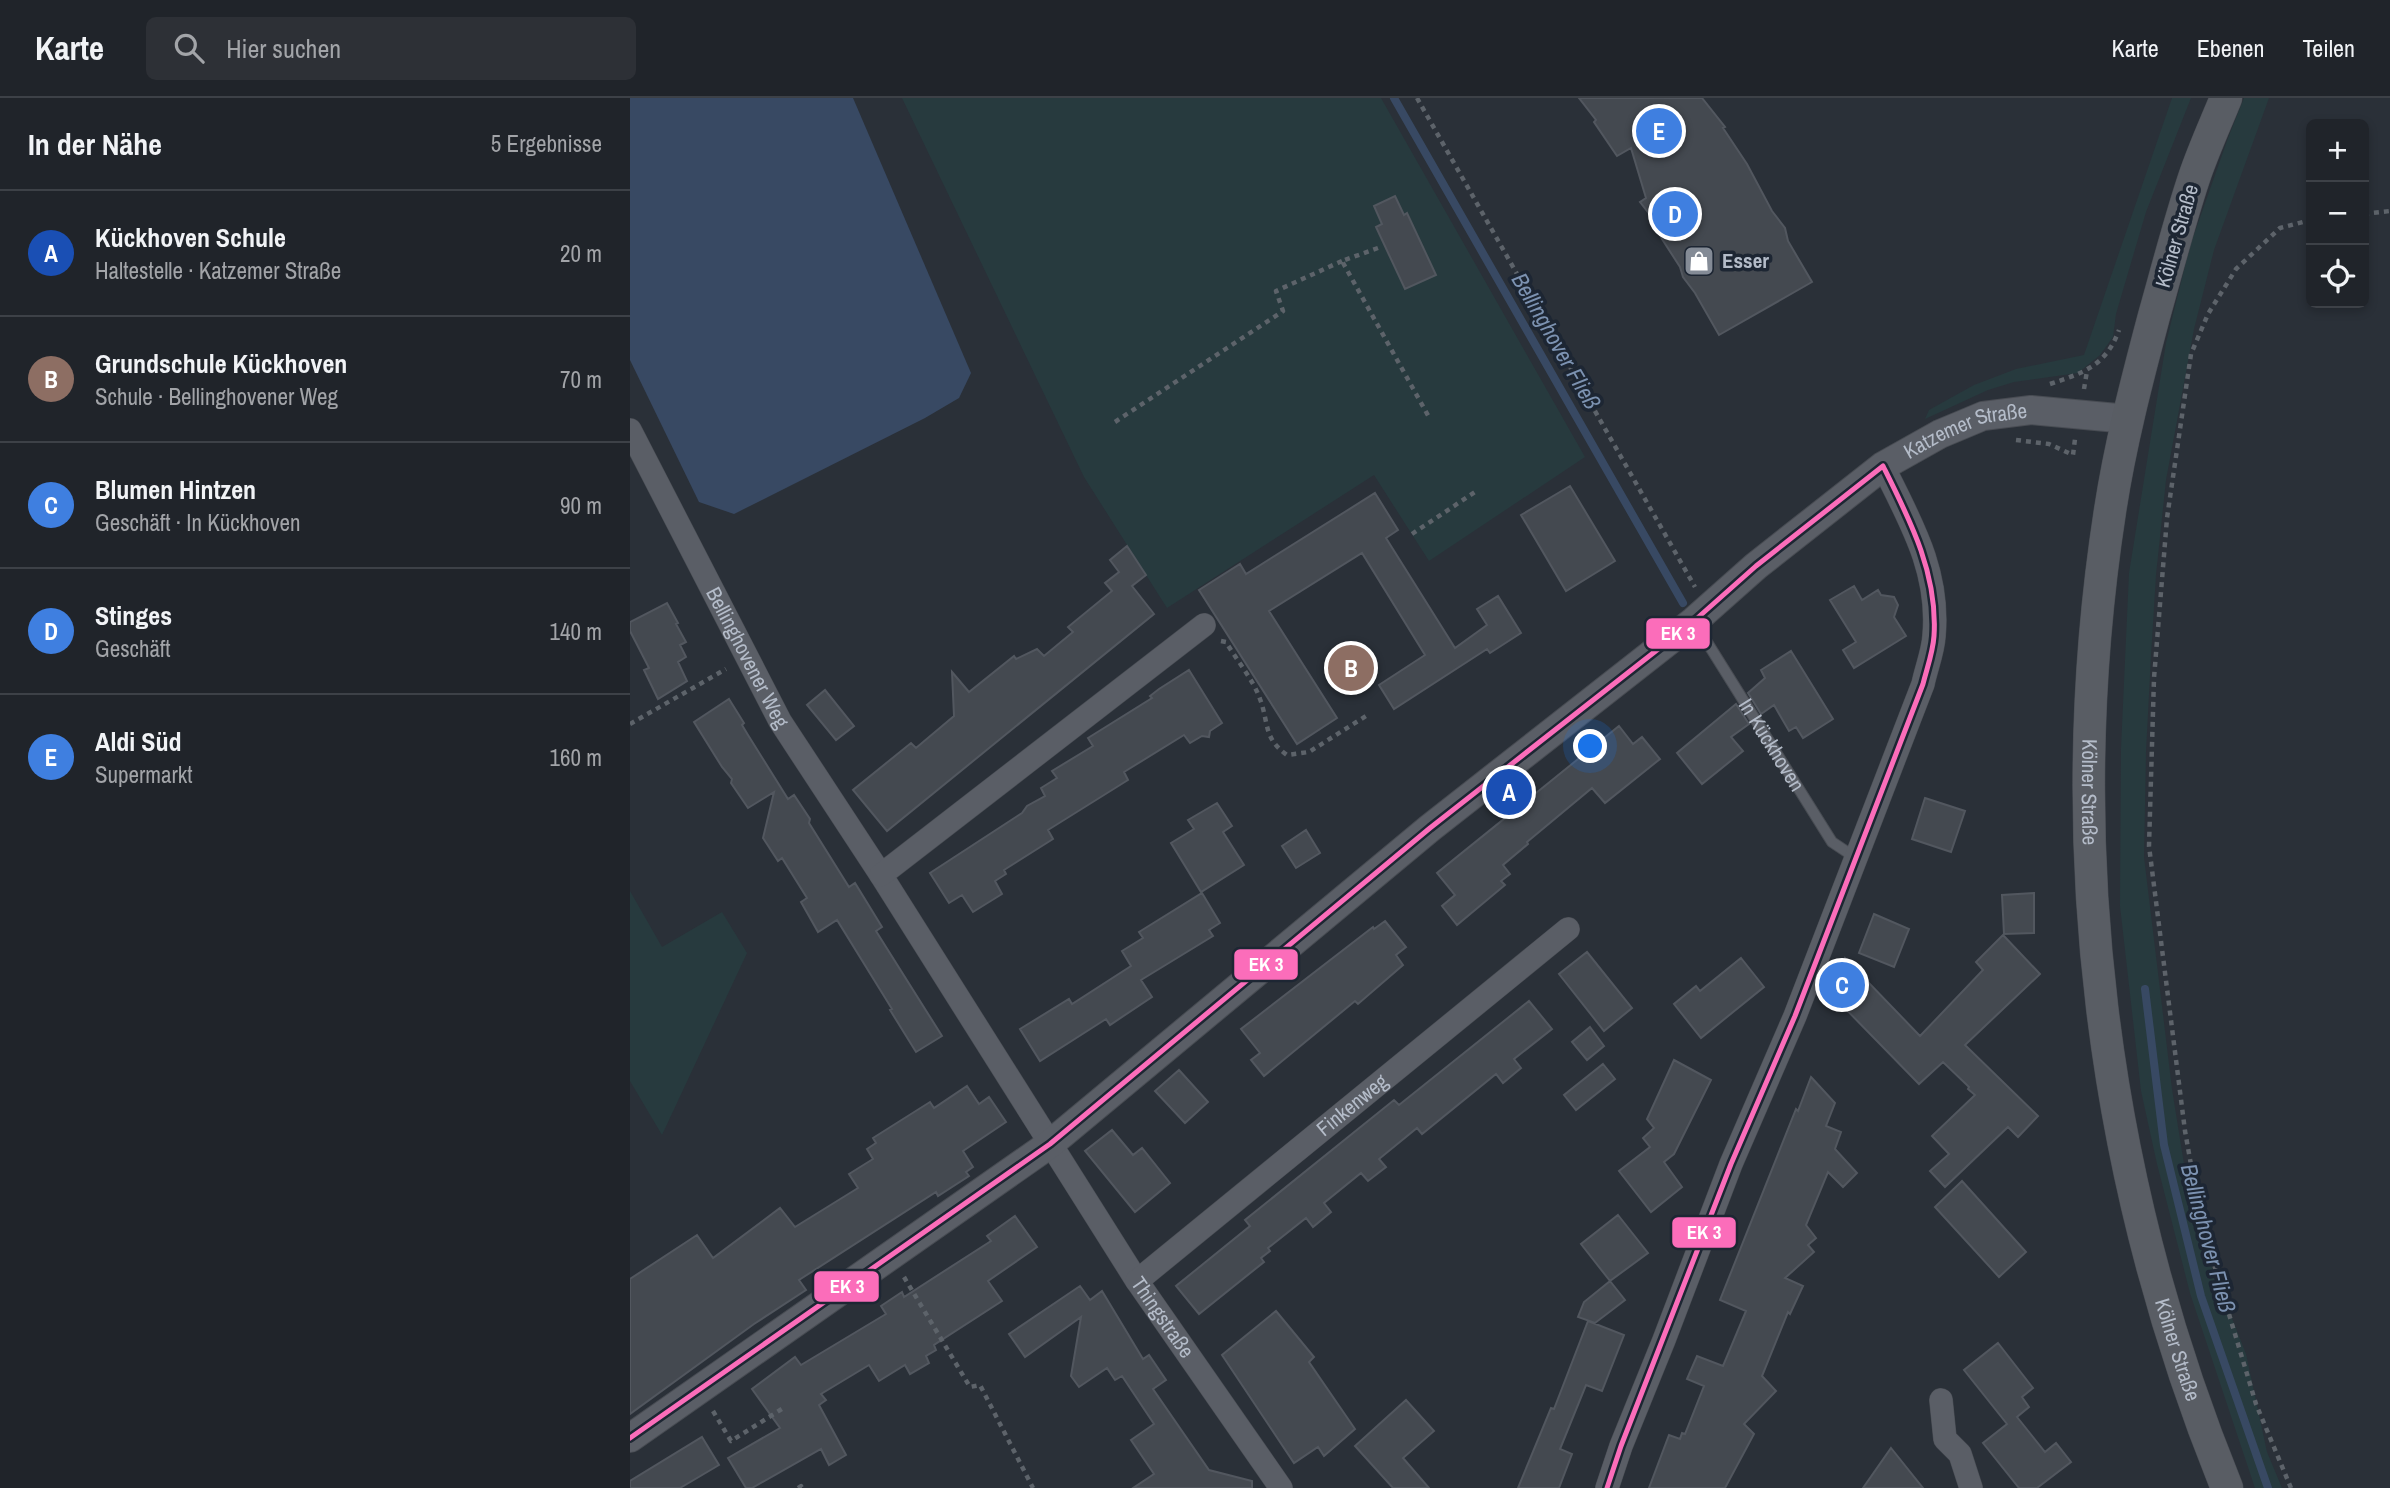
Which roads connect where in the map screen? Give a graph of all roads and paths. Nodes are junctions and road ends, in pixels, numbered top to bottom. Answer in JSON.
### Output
{"nodes":[{"id":1,"x":1417,"y":98,"type":"edge"},
{"id":2,"x":2226,"y":98,"type":"edge"},
{"id":3,"x":2390,"y":211,"type":"edge"},
{"id":4,"x":2369,"y":213,"type":"edge"},
{"id":5,"x":2306,"y":221,"type":"edge"},
{"id":6,"x":1378,"y":248,"type":"dead end"},
{"id":7,"x":1342,"y":261,"type":"junction"},
{"id":8,"x":2121,"y":322,"type":"dead end"},
{"id":9,"x":2044,"y":386,"type":"dead end"},
{"id":10,"x":1430,"y":419,"type":"dead end"},
{"id":11,"x":2128,"y":419,"type":"junction"},
{"id":12,"x":1115,"y":422,"type":"dead end"},
{"id":13,"x":630,"y":430,"type":"edge"},
{"id":14,"x":1883,"y":466,"type":"junction"},
{"id":15,"x":1475,"y":492,"type":"dead end"},
{"id":16,"x":1412,"y":534,"type":"dead end"},
{"id":17,"x":1701,"y":615,"type":"junction"},
{"id":18,"x":1204,"y":625,"type":"joint"},
{"id":19,"x":746,"y":657,"type":"junction"},
{"id":20,"x":1366,"y":716,"type":"dead end"},
{"id":21,"x":630,"y":724,"type":"edge"},
{"id":22,"x":1856,"y":858,"type":"junction"},
{"id":23,"x":881,"y":875,"type":"junction"},
{"id":24,"x":1568,"y":929,"type":"dead end"},
{"id":25,"x":1050,"y":1144,"type":"junction"},
{"id":26,"x":891,"y":1255,"type":"junction"},
{"id":27,"x":1137,"y":1281,"type":"junction"},
{"id":28,"x":701,"y":1389,"type":"junction"},
{"id":29,"x":1941,"y":1400,"type":"dead end"},
{"id":30,"x":785,"y":1407,"type":"dead end"},
{"id":31,"x":630,"y":1438,"type":"edge"},
{"id":32,"x":1033,"y":1488,"type":"edge"},
{"id":33,"x":1281,"y":1488,"type":"edge"},
{"id":34,"x":1607,"y":1488,"type":"edge"},
{"id":35,"x":1971,"y":1488,"type":"edge"},
{"id":36,"x":2227,"y":1488,"type":"edge"},
{"id":37,"x":2291,"y":1488,"type":"edge"}],
"edges":[{"from":1,"to":17,"type":"path"},
{"from":2,"to":11,"type":"main road","name":"Kölner Straße"},
{"from":3,"to":4,"type":"path"},
{"from":5,"to":37,"type":"path"},
{"from":6,"to":7,"type":"path"},
{"from":7,"to":10,"type":"path"},
{"from":7,"to":12,"type":"path"},
{"from":8,"to":9,"type":"path"},
{"from":11,"to":14,"type":"street","name":"Katzemer Straße"},
{"from":11,"to":36,"type":"main road","name":"Kölner Straße"},
{"from":13,"to":19,"type":"street","name":"Bellinghovener Weg"},
{"from":14,"to":17,"type":"street","name":"Katzemer Straße"},
{"from":14,"to":22,"type":"street"},
{"from":15,"to":16,"type":"path"},
{"from":17,"to":22,"type":"lane","name":"In Kückhoven"},
{"from":17,"to":25,"type":"street","name":"Katzemer Straße"},
{"from":18,"to":20,"type":"path"},
{"from":18,"to":23,"type":"street"},
{"from":19,"to":21,"type":"path"},
{"from":19,"to":23,"type":"street","name":"Bellinghovener Weg"},
{"from":22,"to":34,"type":"street"},
{"from":23,"to":25,"type":"street","name":"Bellinghovener Weg"},
{"from":24,"to":27,"type":"street","name":"Finkenweg"},
{"from":25,"to":26,"type":"street","name":"Katzemer Straße"},
{"from":25,"to":27,"type":"street","name":"Thingstraße"},
{"from":26,"to":28,"type":"street","name":"Katzemer Straße"},
{"from":26,"to":32,"type":"path"},
{"from":27,"to":33,"type":"street","name":"Thingstraße"},
{"from":28,"to":30,"type":"path"},
{"from":28,"to":31,"type":"street","name":"Katzemer Straße"},
{"from":29,"to":35,"type":"street"}]}
